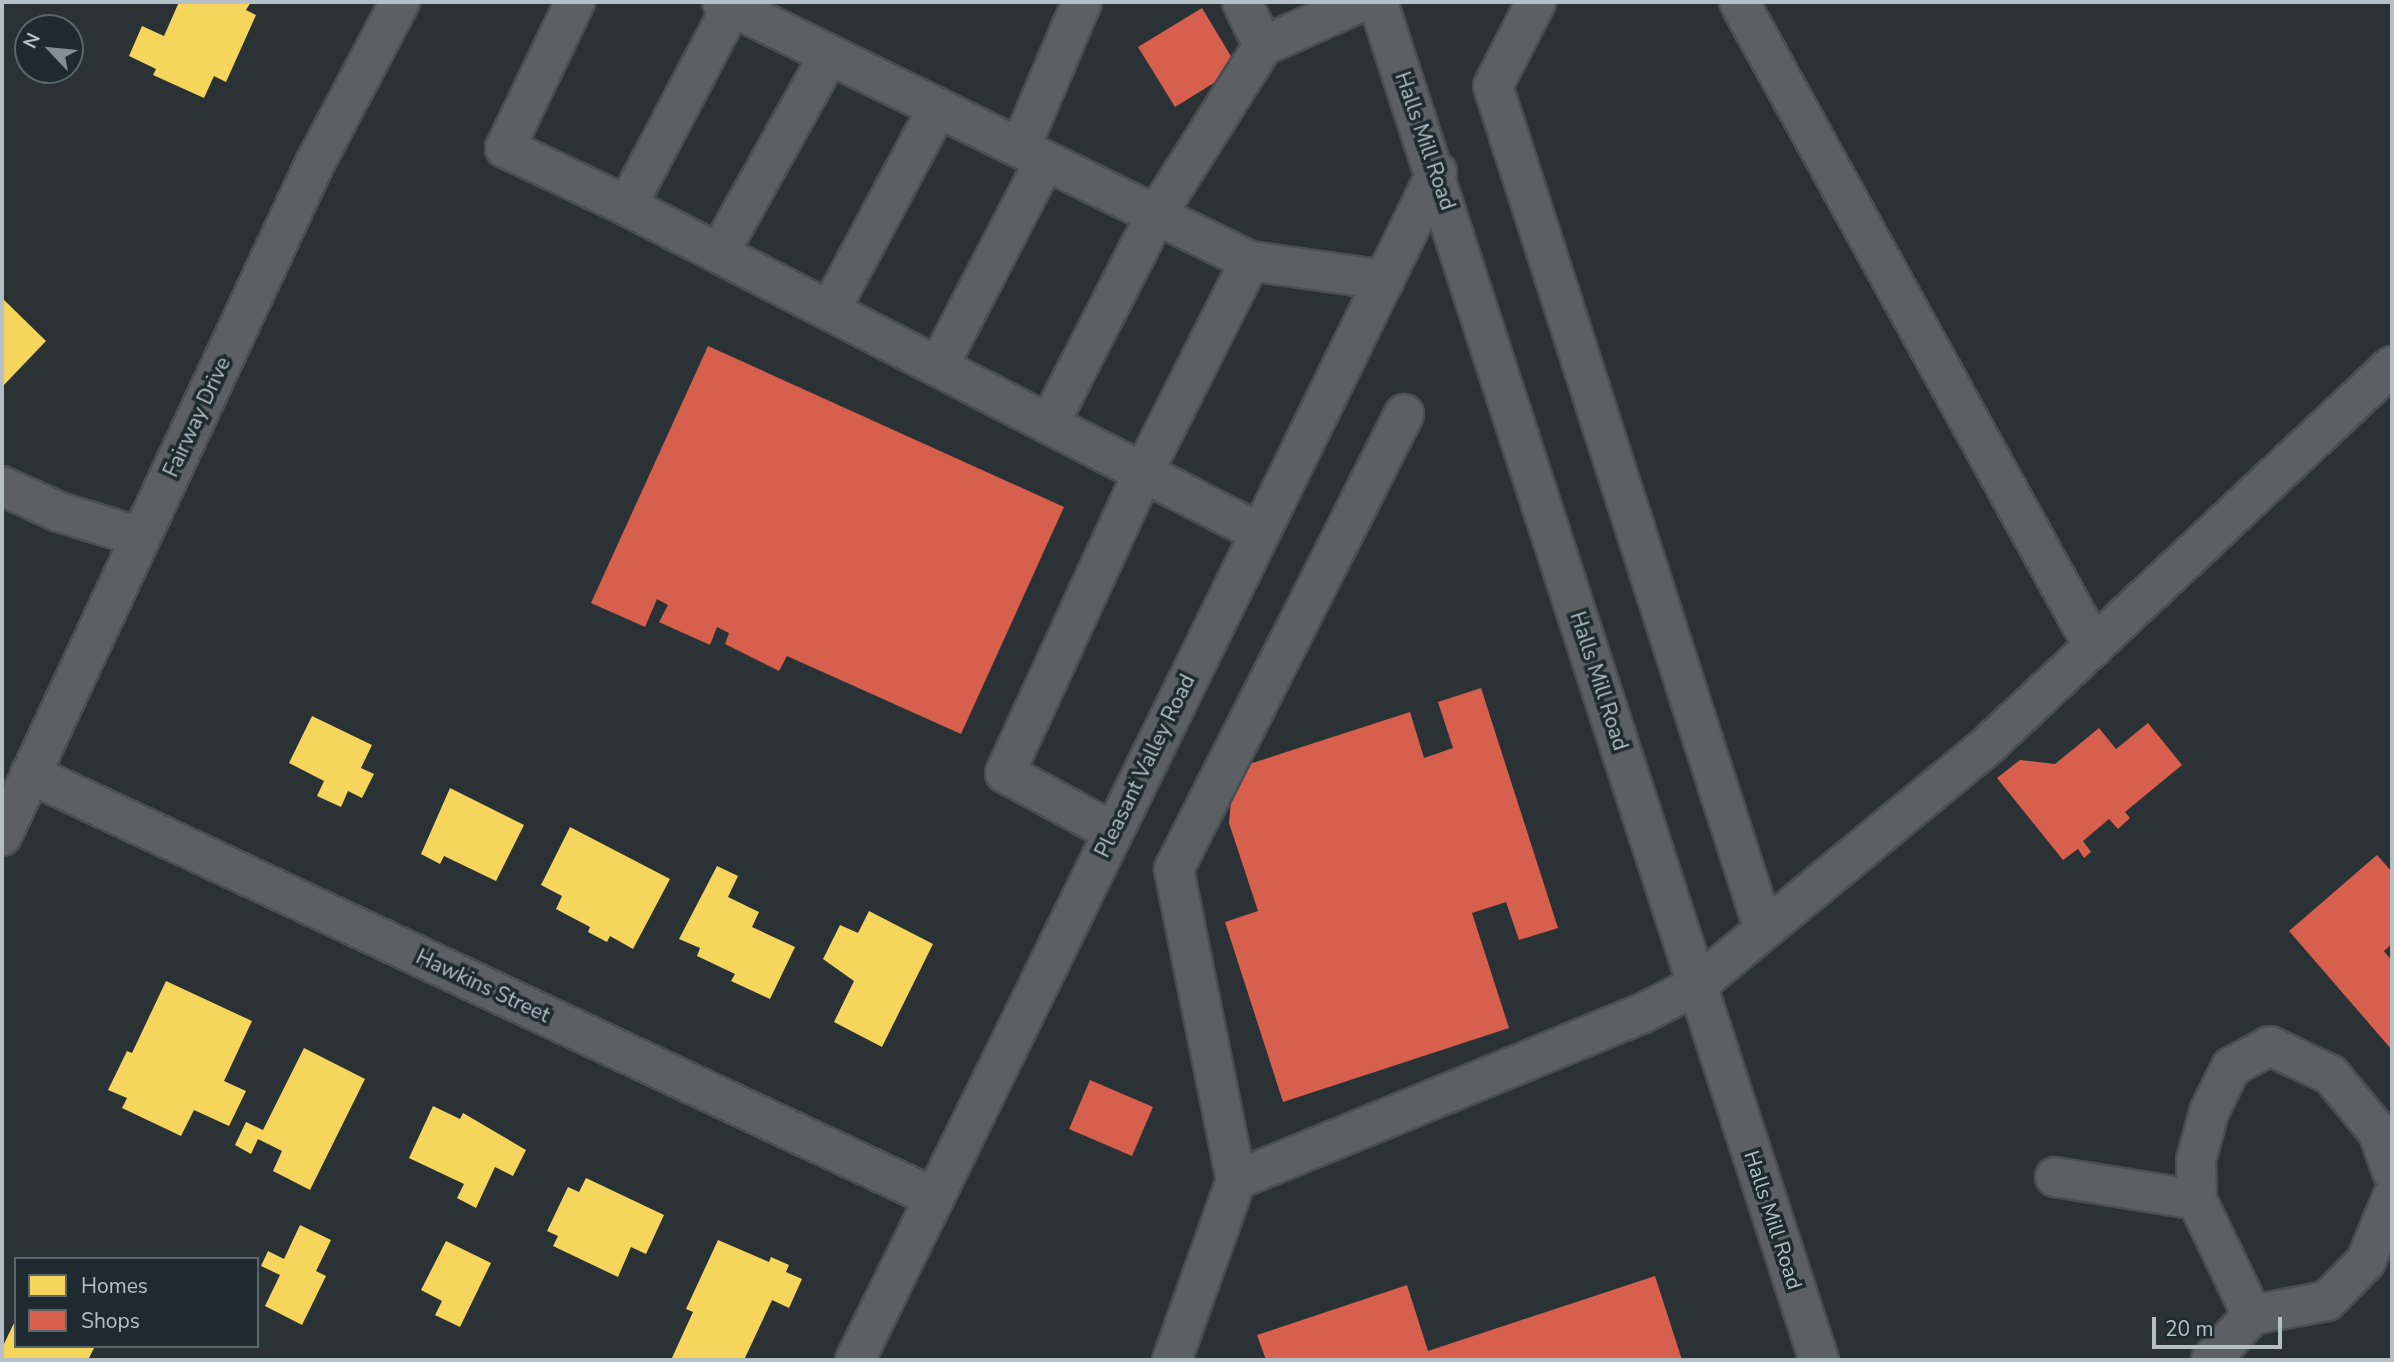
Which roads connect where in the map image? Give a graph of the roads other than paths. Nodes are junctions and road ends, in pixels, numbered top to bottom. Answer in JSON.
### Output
{"nodes":[{"id":1,"x":400,"y":2,"type":"edge"},
{"id":2,"x":575,"y":2,"type":"edge"},
{"id":3,"x":1082,"y":2,"type":"edge"},
{"id":4,"x":1242,"y":2,"type":"edge"},
{"id":5,"x":1361,"y":2,"type":"edge"},
{"id":6,"x":1378,"y":2,"type":"edge"},
{"id":7,"x":1536,"y":2,"type":"edge"},
{"id":8,"x":1739,"y":2,"type":"edge"},
{"id":9,"x":727,"y":4,"type":"edge"},
{"id":10,"x":1263,"y":46,"type":"junction"},
{"id":11,"x":829,"y":54,"type":"junction"},
{"id":12,"x":938,"y":108,"type":"junction"},
{"id":13,"x":1032,"y":155,"type":"junction"},
{"id":14,"x":1437,"y":172,"type":"junction"},
{"id":15,"x":627,"y":206,"type":"junction"},
{"id":16,"x":1156,"y":215,"type":"junction"},
{"id":17,"x":719,"y":253,"type":"junction"},
{"id":18,"x":1250,"y":261,"type":"junction"},
{"id":19,"x":1385,"y":280,"type":"junction"},
{"id":20,"x":830,"y":310,"type":"junction"},
{"id":21,"x":2392,"y":366,"type":"edge"},
{"id":22,"x":938,"y":367,"type":"junction"},
{"id":23,"x":1404,"y":414,"type":"dead end"},
{"id":24,"x":1049,"y":424,"type":"junction"},
{"id":25,"x":1143,"y":473,"type":"junction"},
{"id":26,"x":2,"y":486,"type":"edge"},
{"id":27,"x":1258,"y":532,"type":"junction"},
{"id":28,"x":141,"y":537,"type":"junction"},
{"id":29,"x":2094,"y":647,"type":"junction"},
{"id":30,"x":30,"y":775,"type":"junction"},
{"id":31,"x":1113,"y":832,"type":"junction"},
{"id":32,"x":2,"y":836,"type":"edge"},
{"id":33,"x":1764,"y":930,"type":"junction"},
{"id":34,"x":1696,"y":986,"type":"junction"},
{"id":35,"x":2392,"y":1172,"type":"edge"},
{"id":36,"x":2054,"y":1177,"type":"dead end"},
{"id":37,"x":1236,"y":1180,"type":"junction"},
{"id":38,"x":935,"y":1198,"type":"junction"},
{"id":39,"x":2392,"y":1198,"type":"edge"},
{"id":40,"x":2197,"y":1200,"type":"junction"},
{"id":41,"x":2252,"y":1315,"type":"junction"},
{"id":42,"x":855,"y":1360,"type":"edge"},
{"id":43,"x":1172,"y":1360,"type":"edge"},
{"id":44,"x":1819,"y":1360,"type":"edge"},
{"id":45,"x":2211,"y":1360,"type":"edge"}],
"edges":[{"from":1,"to":28,"type":"street","name":"Fairway Drive"},
{"from":2,"to":15,"type":"street"},
{"from":3,"to":13,"type":"street"},
{"from":4,"to":10,"type":"street"},
{"from":5,"to":10,"type":"street"},
{"from":6,"to":14,"type":"street","name":"Halls Mill Road"},
{"from":7,"to":33,"type":"street"},
{"from":8,"to":29,"type":"street"},
{"from":9,"to":11,"type":"street"},
{"from":9,"to":15,"type":"street"},
{"from":10,"to":16,"type":"street"},
{"from":11,"to":12,"type":"street"},
{"from":11,"to":17,"type":"street"},
{"from":12,"to":13,"type":"street"},
{"from":12,"to":20,"type":"street"},
{"from":13,"to":16,"type":"street"},
{"from":13,"to":22,"type":"street"},
{"from":14,"to":19,"type":"street","name":"Pleasant Valley Road"},
{"from":14,"to":34,"type":"street","name":"Halls Mill Road"},
{"from":15,"to":17,"type":"street"},
{"from":16,"to":18,"type":"street"},
{"from":16,"to":24,"type":"street"},
{"from":17,"to":20,"type":"street"},
{"from":18,"to":19,"type":"street"},
{"from":18,"to":25,"type":"street"},
{"from":19,"to":27,"type":"street","name":"Pleasant Valley Road"},
{"from":20,"to":22,"type":"street"},
{"from":21,"to":29,"type":"street"},
{"from":22,"to":24,"type":"street"},
{"from":23,"to":37,"type":"street"},
{"from":24,"to":25,"type":"street"},
{"from":25,"to":27,"type":"street"},
{"from":25,"to":31,"type":"street"},
{"from":26,"to":28,"type":"street"},
{"from":27,"to":31,"type":"street","name":"Pleasant Valley Road"},
{"from":28,"to":30,"type":"street","name":"Fairway Drive"},
{"from":29,"to":33,"type":"street"},
{"from":30,"to":32,"type":"street","name":"Fairway Drive"},
{"from":30,"to":38,"type":"street","name":"Hawkins Street"},
{"from":31,"to":38,"type":"street","name":"Pleasant Valley Road"},
{"from":33,"to":34,"type":"street"},
{"from":34,"to":37,"type":"street"},
{"from":34,"to":44,"type":"street","name":"Halls Mill Road"},
{"from":35,"to":40,"type":"street"},
{"from":36,"to":40,"type":"street"},
{"from":37,"to":43,"type":"street"},
{"from":38,"to":42,"type":"street","name":"Pleasant Valley Road"},
{"from":39,"to":41,"type":"street"},
{"from":40,"to":41,"type":"street"},
{"from":41,"to":45,"type":"street"}]}
